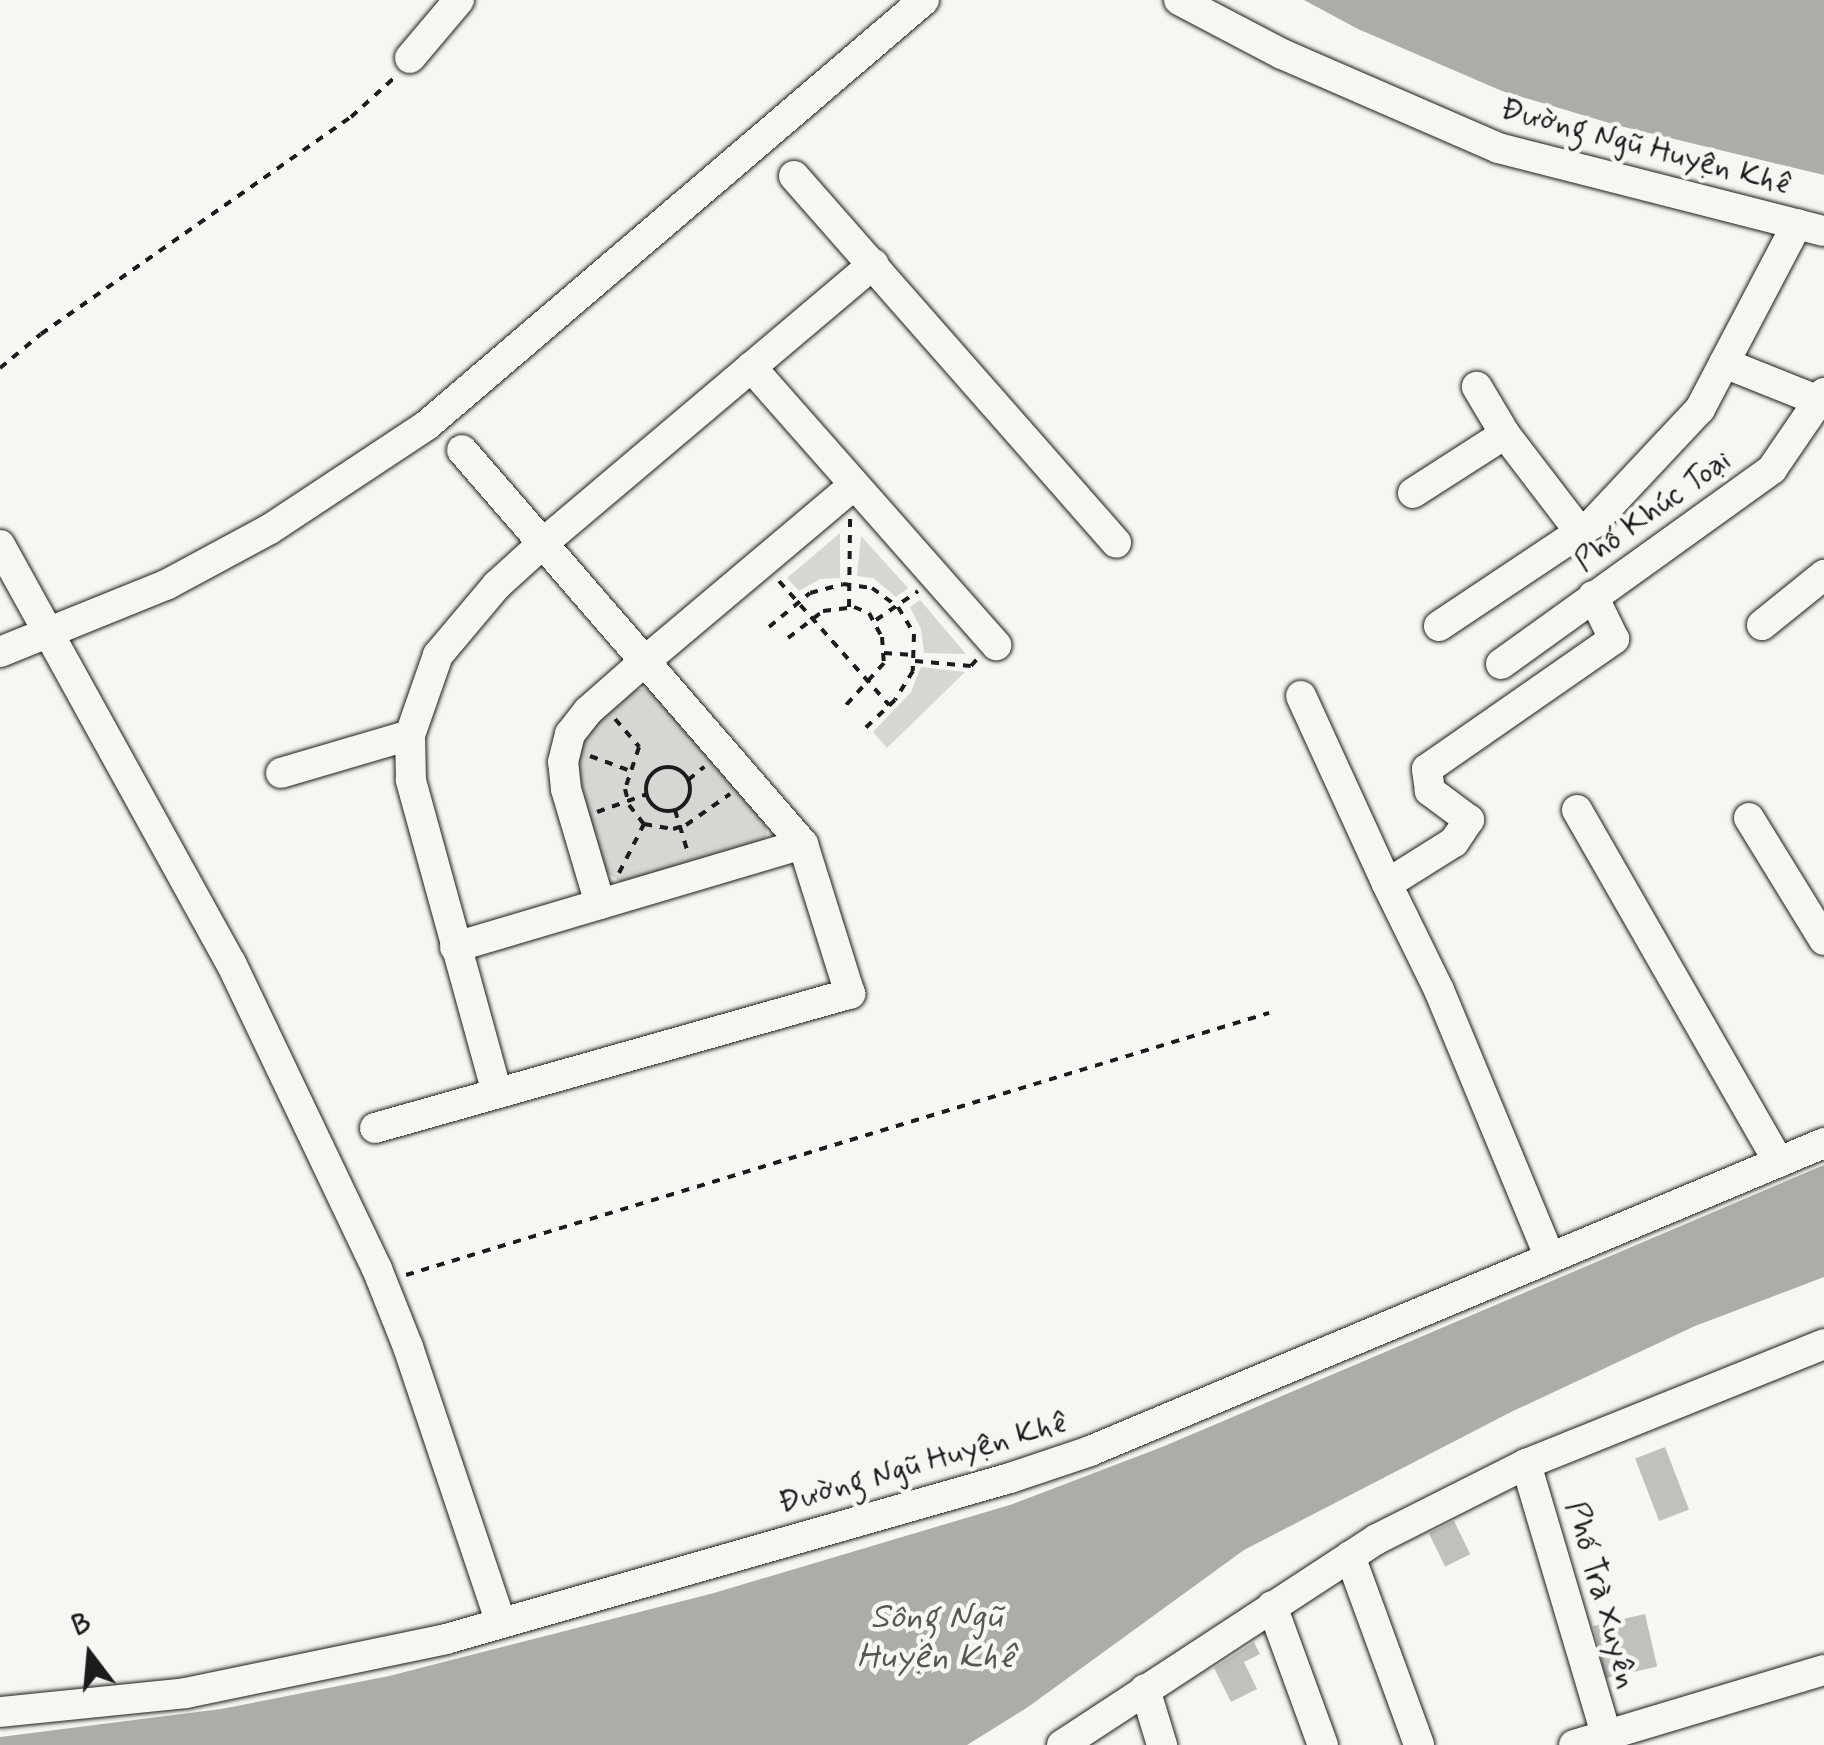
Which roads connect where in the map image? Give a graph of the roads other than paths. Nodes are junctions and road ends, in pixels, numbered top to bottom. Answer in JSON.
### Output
{"nodes":[{"id":1,"x":459,"y":0,"type":"edge"},
{"id":2,"x":924,"y":0,"type":"edge"},
{"id":3,"x":1179,"y":0,"type":"edge"},
{"id":4,"x":410,"y":58,"type":"road end"},
{"id":5,"x":794,"y":176,"type":"dead end"},
{"id":6,"x":1810,"y":227,"type":"edge"},
{"id":7,"x":873,"y":264,"type":"junction"},
{"id":8,"x":1724,"y":363,"type":"junction"},
{"id":9,"x":751,"y":367,"type":"junction"},
{"id":10,"x":1477,"y":387,"type":"dead end"},
{"id":11,"x":1823,"y":398,"type":"edge"},
{"id":12,"x":1506,"y":434,"type":"junction"},
{"id":13,"x":462,"y":450,"type":"dead end"},
{"id":14,"x":854,"y":486,"type":"junction"},
{"id":15,"x":1414,"y":493,"type":"dead end"},
{"id":16,"x":1580,"y":532,"type":"junction"},
{"id":17,"x":1116,"y":543,"type":"dead end"},
{"id":18,"x":542,"y":544,"type":"junction"},
{"id":19,"x":0,"y":546,"type":"edge"},
{"id":20,"x":1824,"y":575,"type":"edge"},
{"id":21,"x":1593,"y":596,"type":"junction"},
{"id":22,"x":1762,"y":624,"type":"dead end"},
{"id":23,"x":1439,"y":626,"type":"dead end"},
{"id":24,"x":48,"y":634,"type":"junction"},
{"id":25,"x":988,"y":650,"type":"road end"},
{"id":26,"x":0,"y":652,"type":"edge"},
{"id":27,"x":645,"y":661,"type":"junction"},
{"id":28,"x":1501,"y":664,"type":"dead end"},
{"id":29,"x":1301,"y":696,"type":"dead end"},
{"id":30,"x":410,"y":736,"type":"junction"},
{"id":31,"x":281,"y":772,"type":"dead end"},
{"id":32,"x":1577,"y":810,"type":"dead end"},
{"id":33,"x":1749,"y":818,"type":"dead end"},
{"id":34,"x":803,"y":844,"type":"junction"},
{"id":35,"x":1387,"y":884,"type":"junction"},
{"id":36,"x":600,"y":904,"type":"junction"},
{"id":37,"x":1824,"y":940,"type":"edge"},
{"id":38,"x":455,"y":947,"type":"junction"},
{"id":39,"x":497,"y":1093,"type":"junction"},
{"id":40,"x":375,"y":1128,"type":"dead end"},
{"id":41,"x":1824,"y":1143,"type":"edge"},
{"id":42,"x":1780,"y":1162,"type":"junction"},
{"id":43,"x":1550,"y":1258,"type":"junction"},
{"id":44,"x":1824,"y":1344,"type":"edge"},
{"id":45,"x":1526,"y":1464,"type":"junction"},
{"id":46,"x":1350,"y":1556,"type":"junction"},
{"id":47,"x":1272,"y":1606,"type":"junction"},
{"id":48,"x":501,"y":1623,"type":"junction"},
{"id":49,"x":1824,"y":1670,"type":"edge"},
{"id":50,"x":1145,"y":1688,"type":"junction"},
{"id":51,"x":0,"y":1712,"type":"edge"},
{"id":52,"x":1607,"y":1740,"type":"edge"},
{"id":53,"x":1062,"y":1745,"type":"edge"},
{"id":54,"x":1162,"y":1745,"type":"edge"},
{"id":55,"x":1323,"y":1745,"type":"edge"},
{"id":56,"x":1419,"y":1745,"type":"edge"},
{"id":57,"x":1574,"y":1745,"type":"edge"}],
"edges":[{"from":1,"to":4,"type":"street"},
{"from":2,"to":24,"type":"street"},
{"from":3,"to":6,"type":"street","name":"Đường Ngũ Huyện Khê"},
{"from":5,"to":7,"type":"street"},
{"from":6,"to":8,"type":"street"},
{"from":7,"to":9,"type":"street"},
{"from":7,"to":17,"type":"street"},
{"from":8,"to":11,"type":"street"},
{"from":8,"to":16,"type":"street"},
{"from":9,"to":14,"type":"street"},
{"from":9,"to":18,"type":"street"},
{"from":10,"to":12,"type":"street"},
{"from":11,"to":21,"type":"street","name":"Phố Khúc Toại"},
{"from":12,"to":15,"type":"street"},
{"from":12,"to":16,"type":"street"},
{"from":13,"to":18,"type":"street"},
{"from":14,"to":25,"type":"street"},
{"from":14,"to":27,"type":"street"},
{"from":16,"to":23,"type":"street"},
{"from":18,"to":27,"type":"street"},
{"from":18,"to":30,"type":"street"},
{"from":19,"to":24,"type":"street"},
{"from":20,"to":22,"type":"street"},
{"from":21,"to":28,"type":"street","name":"Phố Khúc Toại"},
{"from":21,"to":35,"type":"street"},
{"from":24,"to":26,"type":"street"},
{"from":24,"to":48,"type":"street"},
{"from":27,"to":34,"type":"street"},
{"from":27,"to":36,"type":"street"},
{"from":29,"to":35,"type":"street"},
{"from":30,"to":31,"type":"street"},
{"from":30,"to":38,"type":"street"},
{"from":32,"to":42,"type":"street"},
{"from":33,"to":37,"type":"street"},
{"from":34,"to":36,"type":"street"},
{"from":34,"to":39,"type":"street"},
{"from":35,"to":43,"type":"street"},
{"from":36,"to":38,"type":"street"},
{"from":38,"to":39,"type":"street"},
{"from":39,"to":40,"type":"street"},
{"from":41,"to":42,"type":"street","name":"Đường Ngũ Huyện Khê"},
{"from":42,"to":43,"type":"street","name":"Đường Ngũ Huyện Khê"},
{"from":43,"to":48,"type":"street","name":"Đường Ngũ Huyện Khê"},
{"from":44,"to":45,"type":"street"},
{"from":45,"to":46,"type":"street"},
{"from":45,"to":52,"type":"street","name":"Phố Trà Xuyên"},
{"from":46,"to":47,"type":"street"},
{"from":46,"to":56,"type":"street"},
{"from":47,"to":50,"type":"street"},
{"from":47,"to":55,"type":"street"},
{"from":48,"to":51,"type":"street","name":"Đường Ngũ Huyện Khê"},
{"from":49,"to":52,"type":"street"},
{"from":50,"to":53,"type":"street"},
{"from":50,"to":54,"type":"street"},
{"from":52,"to":57,"type":"street"}]}
